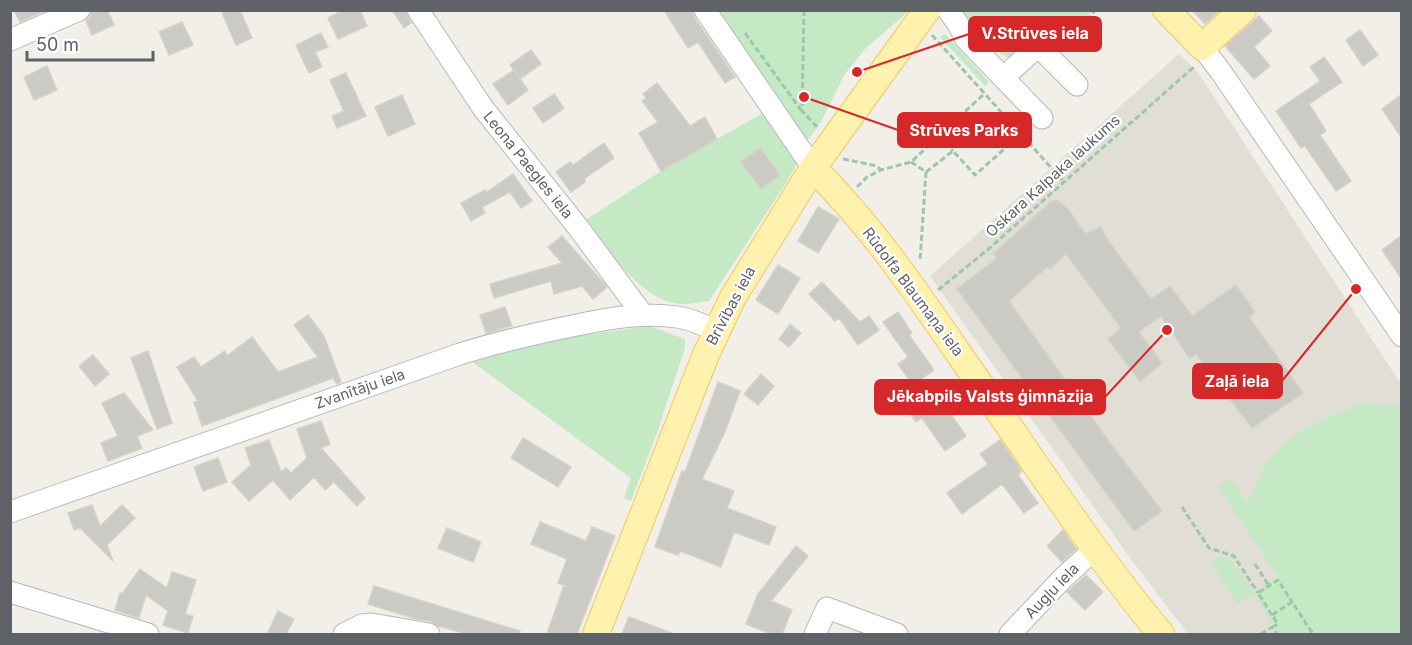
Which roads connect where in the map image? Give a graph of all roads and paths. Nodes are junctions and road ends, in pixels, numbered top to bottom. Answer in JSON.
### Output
{"nodes":[{"id":1,"x":79,"y":10,"type":"edge"},
{"id":2,"x":418,"y":10,"type":"edge"},
{"id":3,"x":705,"y":10,"type":"edge"},
{"id":4,"x":804,"y":10,"type":"edge"},
{"id":5,"x":948,"y":10,"type":"edge"},
{"id":6,"x":1095,"y":10,"type":"edge"},
{"id":7,"x":1166,"y":10,"type":"edge"},
{"id":8,"x":1243,"y":10,"type":"edge"},
{"id":9,"x":929,"y":22,"type":"edge"},
{"id":10,"x":743,"y":29,"type":"dead end"},
{"id":11,"x":10,"y":40,"type":"edge"},
{"id":12,"x":1199,"y":56,"type":"junction"},
{"id":13,"x":1052,"y":60,"type":"junction"},
{"id":14,"x":1003,"y":78,"type":"junction"},
{"id":15,"x":1077,"y":86,"type":"dead end"},
{"id":16,"x":984,"y":93,"type":"junction"},
{"id":17,"x":802,"y":111,"type":"junction"},
{"id":18,"x":1042,"y":118,"type":"dead end"},
{"id":19,"x":820,"y":131,"type":"dead end"},
{"id":20,"x":1021,"y":134,"type":"junction"},
{"id":21,"x":939,"y":136,"type":"junction"},
{"id":22,"x":952,"y":151,"type":"junction"},
{"id":23,"x":839,"y":158,"type":"dead end"},
{"id":24,"x":911,"y":162,"type":"junction"},
{"id":25,"x":813,"y":168,"type":"junction"},
{"id":26,"x":881,"y":170,"type":"junction"},
{"id":27,"x":926,"y":172,"type":"junction"},
{"id":28,"x":1064,"y":182,"type":"junction"},
{"id":29,"x":854,"y":190,"type":"dead end"},
{"id":30,"x":920,"y":261,"type":"dead end"},
{"id":31,"x":924,"y":302,"type":"junction"},
{"id":32,"x":643,"y":315,"type":"junction"},
{"id":33,"x":716,"y":331,"type":"junction"},
{"id":34,"x":1401,"y":336,"type":"edge"},
{"id":35,"x":1182,"y":507,"type":"dead end"},
{"id":36,"x":10,"y":512,"type":"edge"},
{"id":37,"x":1095,"y":549,"type":"junction"},
{"id":38,"x":1255,"y":564,"type":"dead end"},
{"id":39,"x":1269,"y":586,"type":"junction"},
{"id":40,"x":10,"y":592,"type":"edge"},
{"id":41,"x":1258,"y":593,"type":"junction"},
{"id":42,"x":1292,"y":602,"type":"junction"},
{"id":43,"x":1272,"y":615,"type":"junction"},
{"id":44,"x":1272,"y":627,"type":"junction"},
{"id":45,"x":148,"y":634,"type":"edge"},
{"id":46,"x":344,"y":634,"type":"edge"},
{"id":47,"x":429,"y":634,"type":"edge"},
{"id":48,"x":596,"y":634,"type":"edge"},
{"id":49,"x":815,"y":634,"type":"edge"},
{"id":50,"x":897,"y":634,"type":"edge"},
{"id":51,"x":1010,"y":634,"type":"edge"},
{"id":52,"x":1161,"y":634,"type":"edge"},
{"id":53,"x":1261,"y":634,"type":"edge"},
{"id":54,"x":1277,"y":634,"type":"edge"},
{"id":55,"x":1313,"y":634,"type":"edge"}],
"edges":[{"from":1,"to":11,"type":"street"},
{"from":2,"to":32,"type":"street","name":"Leona Paegles iela"},
{"from":3,"to":25,"type":"street","name":"Rūdolfa Blaumaņa iela"},
{"from":4,"to":17,"type":"path"},
{"from":5,"to":14,"type":"street"},
{"from":6,"to":13,"type":"path"},
{"from":7,"to":12,"type":"main road"},
{"from":8,"to":12,"type":"main road"},
{"from":9,"to":16,"type":"path"},
{"from":9,"to":25,"type":"main road","name":"Brīvības iela"},
{"from":10,"to":17,"type":"path"},
{"from":12,"to":28,"type":"path","name":"Oskara Kalpaka laukums"},
{"from":12,"to":34,"type":"street"},
{"from":13,"to":14,"type":"street"},
{"from":13,"to":15,"type":"street"},
{"from":14,"to":18,"type":"street"},
{"from":16,"to":20,"type":"path"},
{"from":16,"to":21,"type":"path"},
{"from":17,"to":19,"type":"path"},
{"from":20,"to":22,"type":"path"},
{"from":20,"to":28,"type":"path"},
{"from":21,"to":22,"type":"path"},
{"from":21,"to":24,"type":"path"},
{"from":22,"to":27,"type":"path"},
{"from":23,"to":26,"type":"path"},
{"from":24,"to":26,"type":"path"},
{"from":24,"to":27,"type":"path"},
{"from":25,"to":31,"type":"main road","name":"Rūdolfa Blaumaņa iela"},
{"from":25,"to":33,"type":"main road","name":"Brīvības iela"},
{"from":26,"to":29,"type":"path"},
{"from":27,"to":30,"type":"path"},
{"from":28,"to":31,"type":"path","name":"Oskara Kalpaka laukums"},
{"from":31,"to":37,"type":"main road","name":"Rūdolfa Blaumaņa iela"},
{"from":32,"to":33,"type":"street","name":"Zvanītāju iela"},
{"from":32,"to":36,"type":"street","name":"Zvanītāju iela"},
{"from":33,"to":48,"type":"main road","name":"Brīvības iela"},
{"from":35,"to":41,"type":"path"},
{"from":37,"to":51,"type":"street","name":"Augļu iela"},
{"from":37,"to":52,"type":"main road","name":"Rūdolfa Blaumaņa iela"},
{"from":38,"to":39,"type":"path"},
{"from":39,"to":41,"type":"path"},
{"from":39,"to":42,"type":"path"},
{"from":40,"to":45,"type":"street"},
{"from":41,"to":43,"type":"path"},
{"from":42,"to":43,"type":"path"},
{"from":42,"to":55,"type":"path"},
{"from":43,"to":44,"type":"path"},
{"from":44,"to":53,"type":"path"},
{"from":44,"to":54,"type":"path"},
{"from":46,"to":47,"type":"street"},
{"from":49,"to":50,"type":"street"}]}
